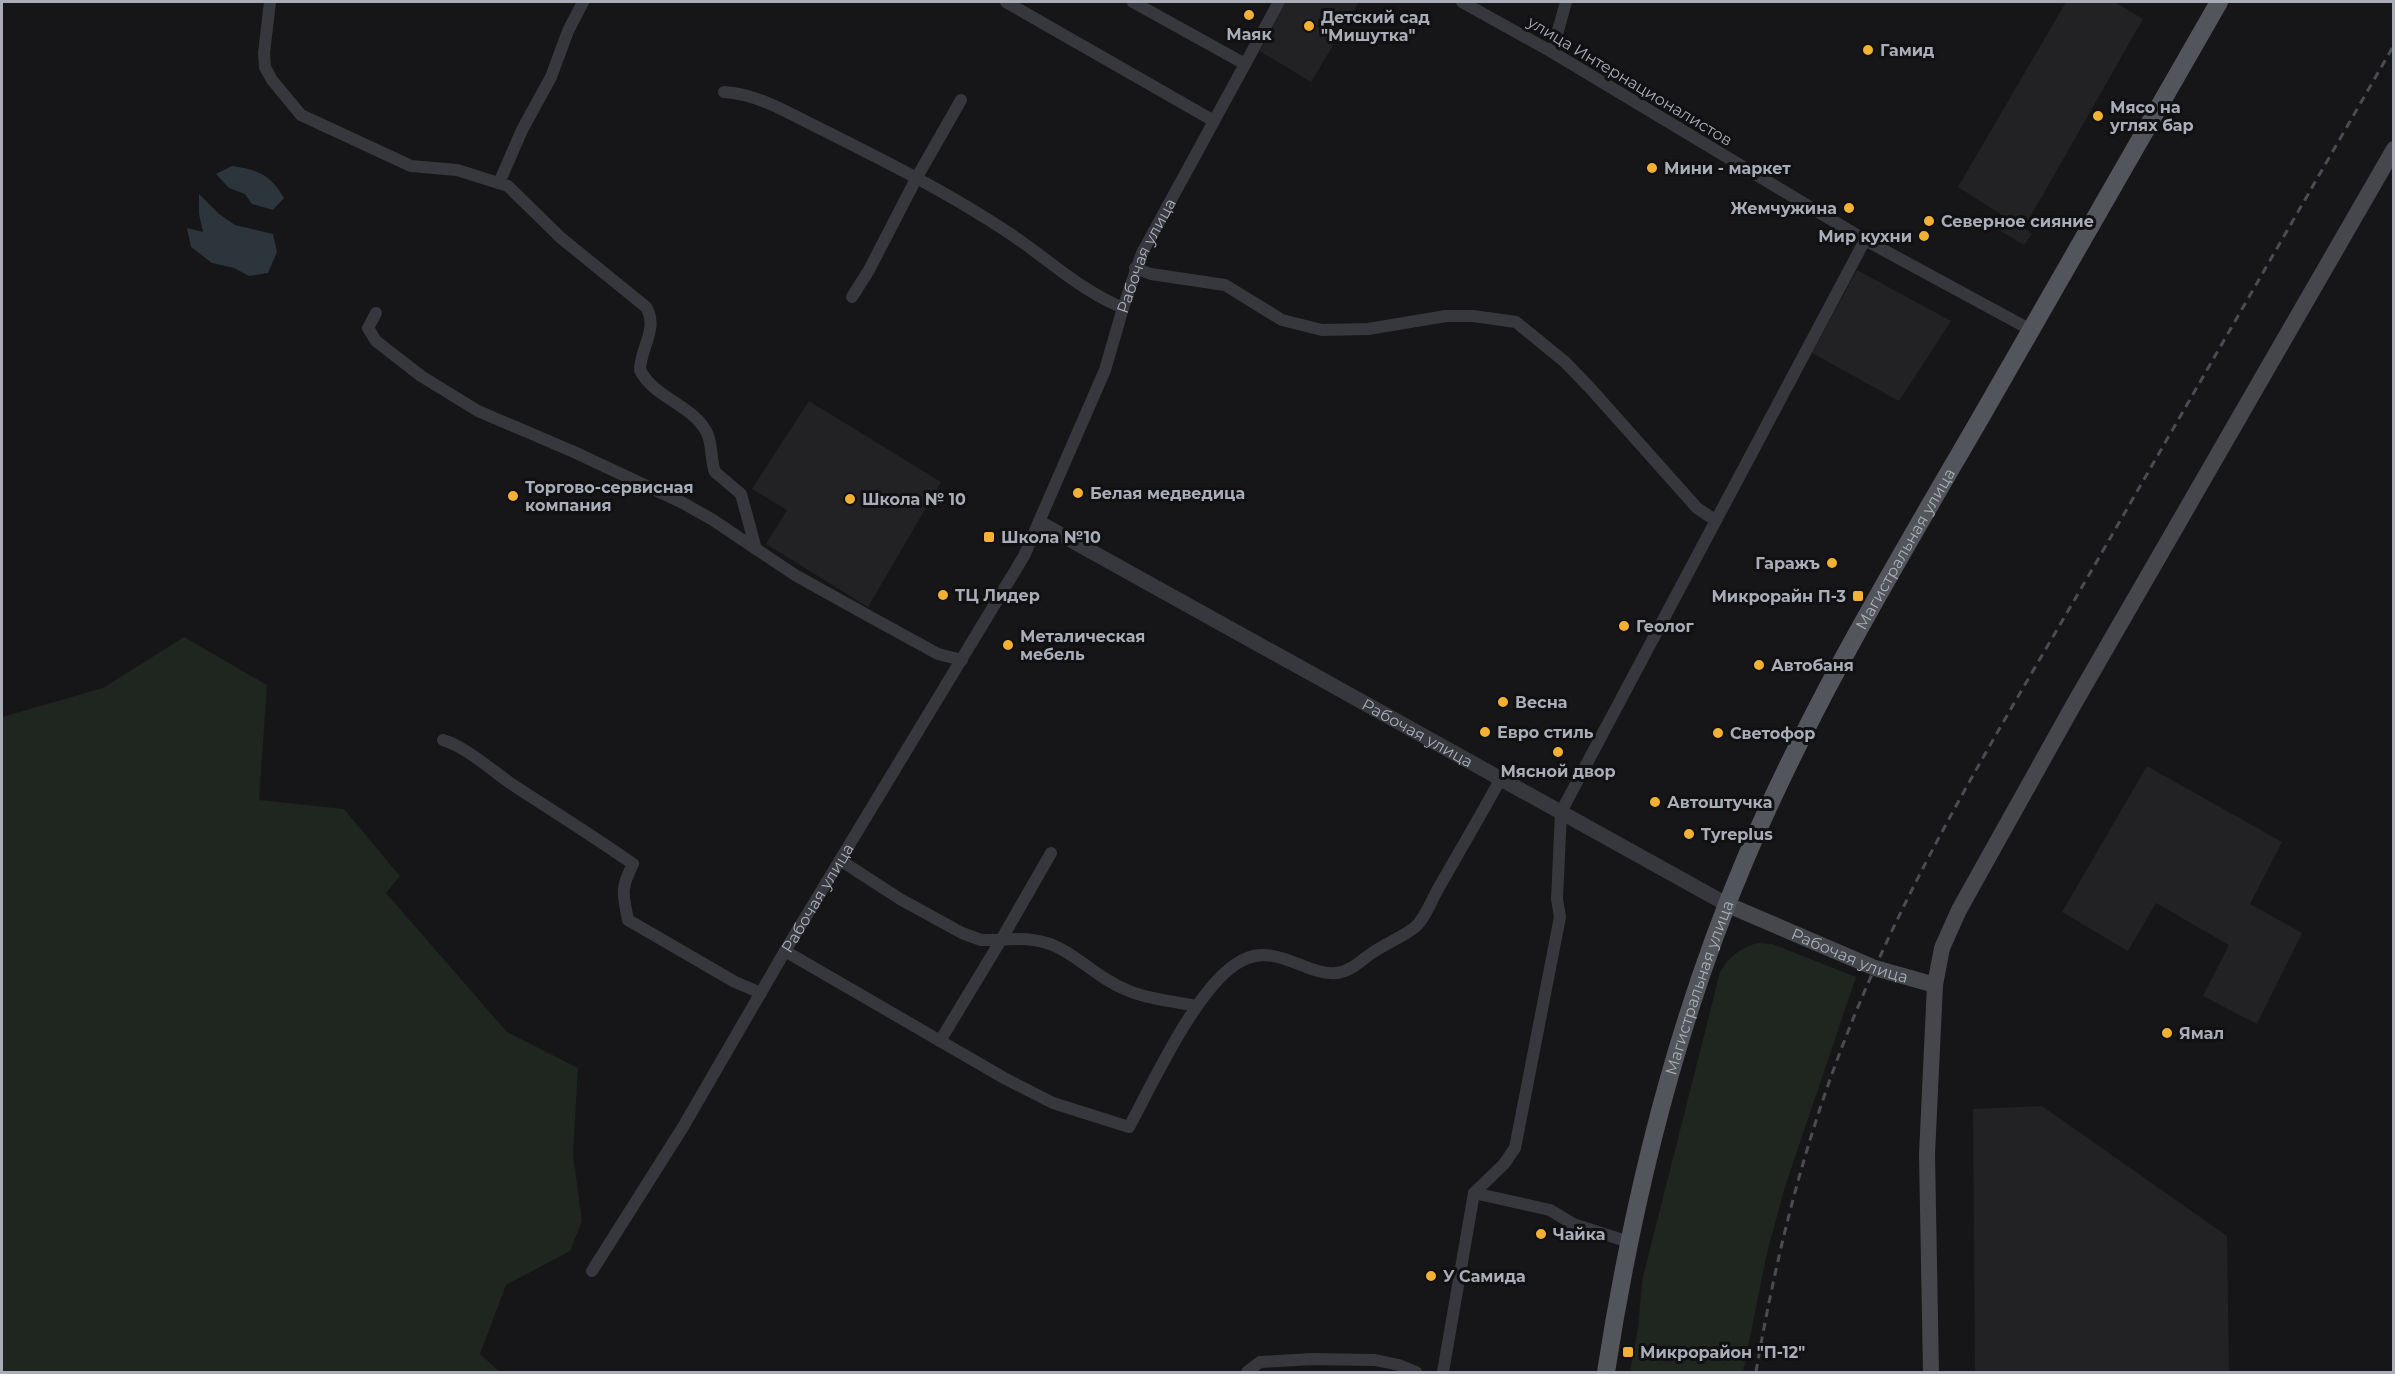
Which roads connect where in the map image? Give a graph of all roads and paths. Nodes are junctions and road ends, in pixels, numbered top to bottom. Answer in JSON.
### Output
{"nodes":[{"id":1,"x":270,"y":2,"type":"edge"},
{"id":2,"x":583,"y":2,"type":"edge"},
{"id":3,"x":1006,"y":2,"type":"edge"},
{"id":4,"x":1133,"y":2,"type":"edge"},
{"id":5,"x":1279,"y":2,"type":"edge"},
{"id":6,"x":1462,"y":2,"type":"edge"},
{"id":7,"x":1566,"y":2,"type":"edge"},
{"id":8,"x":2219,"y":2,"type":"edge"},
{"id":9,"x":1552,"y":52,"type":"junction"},
{"id":10,"x":1245,"y":64,"type":"junction"},
{"id":11,"x":724,"y":92,"type":"dead end"},
{"id":12,"x":961,"y":100,"type":"dead end"},
{"id":13,"x":1214,"y":122,"type":"junction"},
{"id":14,"x":2394,"y":148,"type":"edge"},
{"id":15,"x":917,"y":177,"type":"junction"},
{"id":16,"x":499,"y":183,"type":"junction"},
{"id":17,"x":1865,"y":240,"type":"junction"},
{"id":18,"x":1136,"y":268,"type":"junction"},
{"id":19,"x":852,"y":297,"type":"dead end"},
{"id":20,"x":1123,"y":308,"type":"junction"},
{"id":21,"x":376,"y":313,"type":"dead end"},
{"id":22,"x":2031,"y":330,"type":"junction"},
{"id":23,"x":1715,"y":520,"type":"junction"},
{"id":24,"x":1040,"y":523,"type":"junction"},
{"id":25,"x":756,"y":549,"type":"junction"},
{"id":26,"x":962,"y":660,"type":"junction"},
{"id":27,"x":443,"y":740,"type":"dead end"},
{"id":28,"x":1501,"y":778,"type":"junction"},
{"id":29,"x":1561,"y":812,"type":"junction"},
{"id":30,"x":1052,"y":853,"type":"dead end"},
{"id":31,"x":840,"y":860,"type":"junction"},
{"id":32,"x":1728,"y":905,"type":"junction"},
{"id":33,"x":1001,"y":939,"type":"junction"},
{"id":34,"x":785,"y":951,"type":"junction"},
{"id":35,"x":1935,"y":985,"type":"junction"},
{"id":36,"x":761,"y":993,"type":"junction"},
{"id":37,"x":1196,"y":1006,"type":"junction"},
{"id":38,"x":940,"y":1041,"type":"junction"},
{"id":39,"x":1474,"y":1192,"type":"junction"},
{"id":40,"x":1629,"y":1242,"type":"junction"},
{"id":41,"x":592,"y":1271,"type":"dead end"},
{"id":42,"x":1247,"y":1372,"type":"edge"},
{"id":43,"x":1416,"y":1372,"type":"edge"},
{"id":44,"x":1443,"y":1372,"type":"edge"},
{"id":45,"x":1606,"y":1372,"type":"edge"},
{"id":46,"x":1931,"y":1372,"type":"edge"}],
"edges":[{"from":1,"to":16,"type":"street"},
{"from":2,"to":16,"type":"street"},
{"from":3,"to":13,"type":"street"},
{"from":4,"to":10,"type":"street"},
{"from":5,"to":10,"type":"street","name":"Рабочая улица"},
{"from":6,"to":9,"type":"street","name":"улица Интернационалистов"},
{"from":7,"to":9,"type":"street"},
{"from":8,"to":22,"type":"main road","name":"Магистральная улица"},
{"from":9,"to":17,"type":"street","name":"улица Интернационалистов"},
{"from":10,"to":13,"type":"street","name":"Рабочая улица"},
{"from":11,"to":15,"type":"street"},
{"from":12,"to":15,"type":"street"},
{"from":13,"to":18,"type":"street","name":"Рабочая улица"},
{"from":14,"to":35,"type":"main road"},
{"from":15,"to":19,"type":"street"},
{"from":15,"to":20,"type":"street"},
{"from":16,"to":25,"type":"street"},
{"from":17,"to":22,"type":"street","name":"улица Интернационалистов"},
{"from":17,"to":23,"type":"street"},
{"from":18,"to":20,"type":"street","name":"Рабочая улица"},
{"from":18,"to":23,"type":"street"},
{"from":20,"to":24,"type":"street","name":"Рабочая улица"},
{"from":21,"to":25,"type":"street"},
{"from":22,"to":32,"type":"main road","name":"Магистральная улица"},
{"from":23,"to":29,"type":"street"},
{"from":24,"to":26,"type":"street","name":"Рабочая улица"},
{"from":24,"to":28,"type":"street","name":"Рабочая улица"},
{"from":25,"to":26,"type":"street"},
{"from":26,"to":31,"type":"street","name":"Рабочая улица"},
{"from":27,"to":36,"type":"street"},
{"from":28,"to":29,"type":"street","name":"Рабочая улица"},
{"from":28,"to":37,"type":"street"},
{"from":29,"to":32,"type":"street","name":"Рабочая улица"},
{"from":29,"to":39,"type":"street"},
{"from":30,"to":33,"type":"street"},
{"from":31,"to":33,"type":"street"},
{"from":31,"to":34,"type":"street","name":"Рабочая улица"},
{"from":32,"to":35,"type":"main road","name":"Рабочая улица"},
{"from":32,"to":40,"type":"main road","name":"Магистральная улица"},
{"from":33,"to":37,"type":"street"},
{"from":33,"to":38,"type":"street"},
{"from":34,"to":36,"type":"street","name":"Рабочая улица"},
{"from":34,"to":38,"type":"street"},
{"from":35,"to":46,"type":"main road"},
{"from":36,"to":41,"type":"street","name":"Рабочая улица"},
{"from":37,"to":38,"type":"street"},
{"from":39,"to":40,"type":"street"},
{"from":39,"to":44,"type":"street"},
{"from":40,"to":45,"type":"main road","name":"Магистральная улица"},
{"from":42,"to":43,"type":"street"}]}
